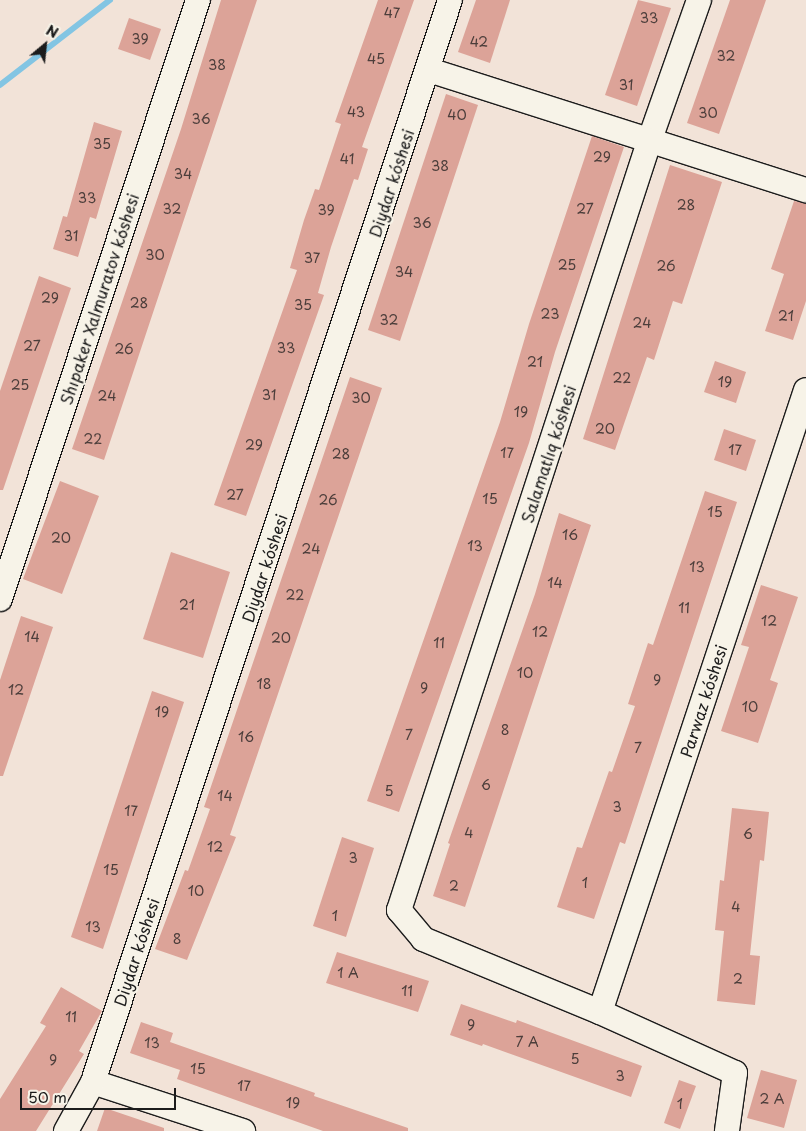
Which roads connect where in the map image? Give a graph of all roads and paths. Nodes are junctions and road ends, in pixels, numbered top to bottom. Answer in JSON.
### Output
{"nodes":[{"id":1,"x":198,"y":0,"type":"edge"},
{"id":2,"x":450,"y":0,"type":"edge"},
{"id":3,"x":699,"y":0,"type":"edge"},
{"id":4,"x":429,"y":70,"type":"junction"},
{"id":5,"x":650,"y":139,"type":"junction"},
{"id":6,"x":806,"y":190,"type":"edge"},
{"id":7,"x":806,"y":390,"type":"edge"},
{"id":8,"x":0,"y":598,"type":"edge"},
{"id":9,"x":600,"y":1012,"type":"junction"},
{"id":10,"x":93,"y":1082,"type":"junction"},
{"id":11,"x":66,"y":1131,"type":"edge"},
{"id":12,"x":243,"y":1131,"type":"edge"},
{"id":13,"x":727,"y":1131,"type":"edge"}],
"edges":[{"from":1,"to":8,"type":"street","name":"Shıpaker Xalmuratov kóshesi"},
{"from":2,"to":4,"type":"street","name":"Diydar kóshesi"},
{"from":3,"to":5,"type":"street","name":"Salamatlıq kóshesi"},
{"from":4,"to":5,"type":"street"},
{"from":4,"to":10,"type":"street","name":"Diydar kóshesi"},
{"from":5,"to":6,"type":"street"},
{"from":5,"to":9,"type":"street","name":"Salamatlıq kóshesi"},
{"from":7,"to":9,"type":"street","name":"Parwaz kóshesi"},
{"from":9,"to":13,"type":"street"},
{"from":10,"to":11,"type":"street","name":"Diydar kóshesi"},
{"from":10,"to":12,"type":"street"}]}
